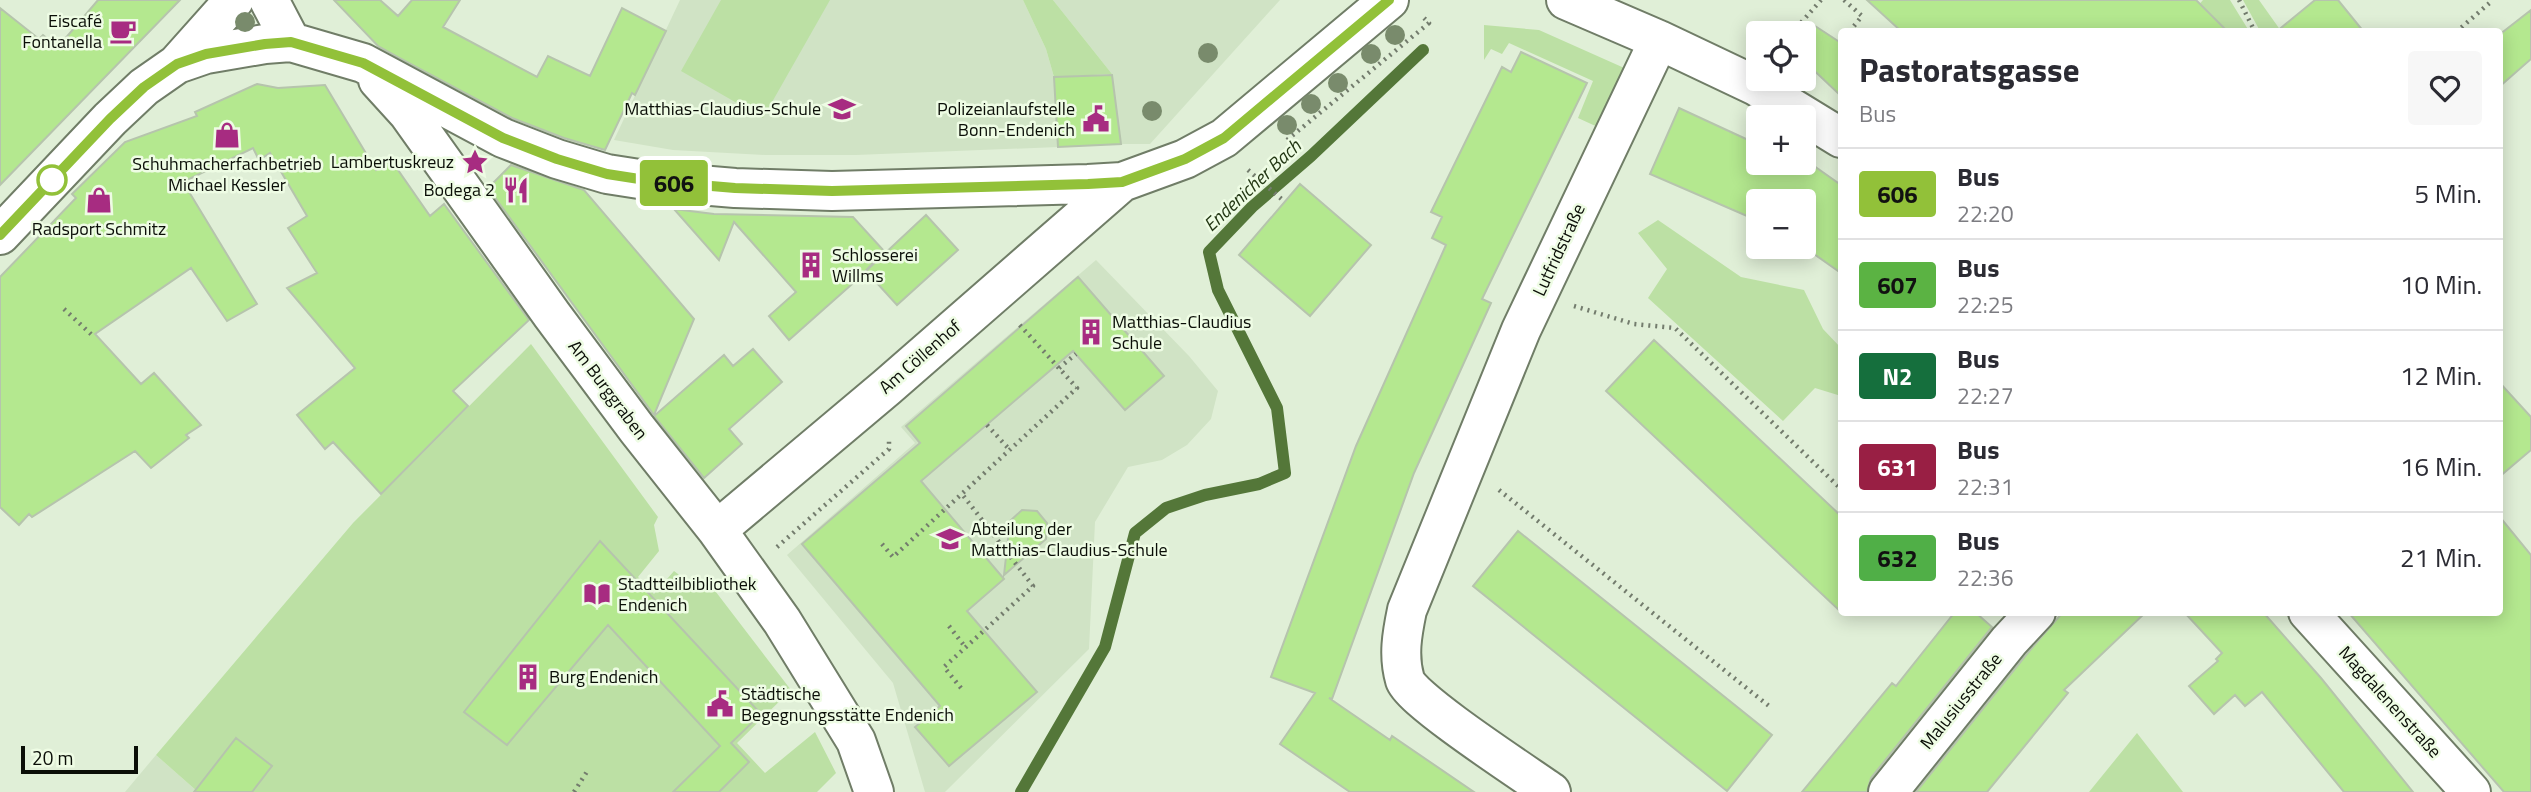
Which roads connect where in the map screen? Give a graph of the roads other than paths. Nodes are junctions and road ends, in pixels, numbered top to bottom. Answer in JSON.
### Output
{"nodes":[{"id":1,"x":234,"y":0,"type":"edge"},
{"id":2,"x":269,"y":0,"type":"edge"},
{"id":3,"x":1389,"y":0,"type":"edge"},
{"id":4,"x":1566,"y":0,"type":"edge"},
{"id":5,"x":1659,"y":40,"type":"junction"},
{"id":6,"x":291,"y":42,"type":"junction"},
{"id":7,"x":363,"y":63,"type":"junction"},
{"id":8,"x":177,"y":64,"type":"junction"},
{"id":9,"x":1838,"y":136,"type":"edge"},
{"id":10,"x":1122,"y":182,"type":"junction"},
{"id":11,"x":0,"y":235,"type":"edge"},
{"id":12,"x":717,"y":530,"type":"junction"},
{"id":13,"x":2032,"y":616,"type":"edge"},
{"id":14,"x":2312,"y":616,"type":"edge"},
{"id":15,"x":874,"y":792,"type":"edge"},
{"id":16,"x":1551,"y":792,"type":"edge"},
{"id":17,"x":1888,"y":792,"type":"edge"},
{"id":18,"x":2471,"y":792,"type":"edge"}],
"edges":[{"from":1,"to":8,"type":"street"},
{"from":2,"to":6,"type":"street"},
{"from":3,"to":10,"type":"street"},
{"from":4,"to":5,"type":"street"},
{"from":5,"to":9,"type":"street"},
{"from":5,"to":16,"type":"street","name":"Lutfridstraße"},
{"from":6,"to":7,"type":"street"},
{"from":6,"to":8,"type":"street"},
{"from":7,"to":10,"type":"street"},
{"from":7,"to":12,"type":"street","name":"Am Burggraben"},
{"from":8,"to":11,"type":"street"},
{"from":10,"to":12,"type":"street","name":"Am Cöllenhof"},
{"from":12,"to":15,"type":"street","name":"Am Burggraben"},
{"from":13,"to":17,"type":"street","name":"Malusiusstraße"},
{"from":14,"to":18,"type":"street","name":"Magdalenenstraße"}]}
